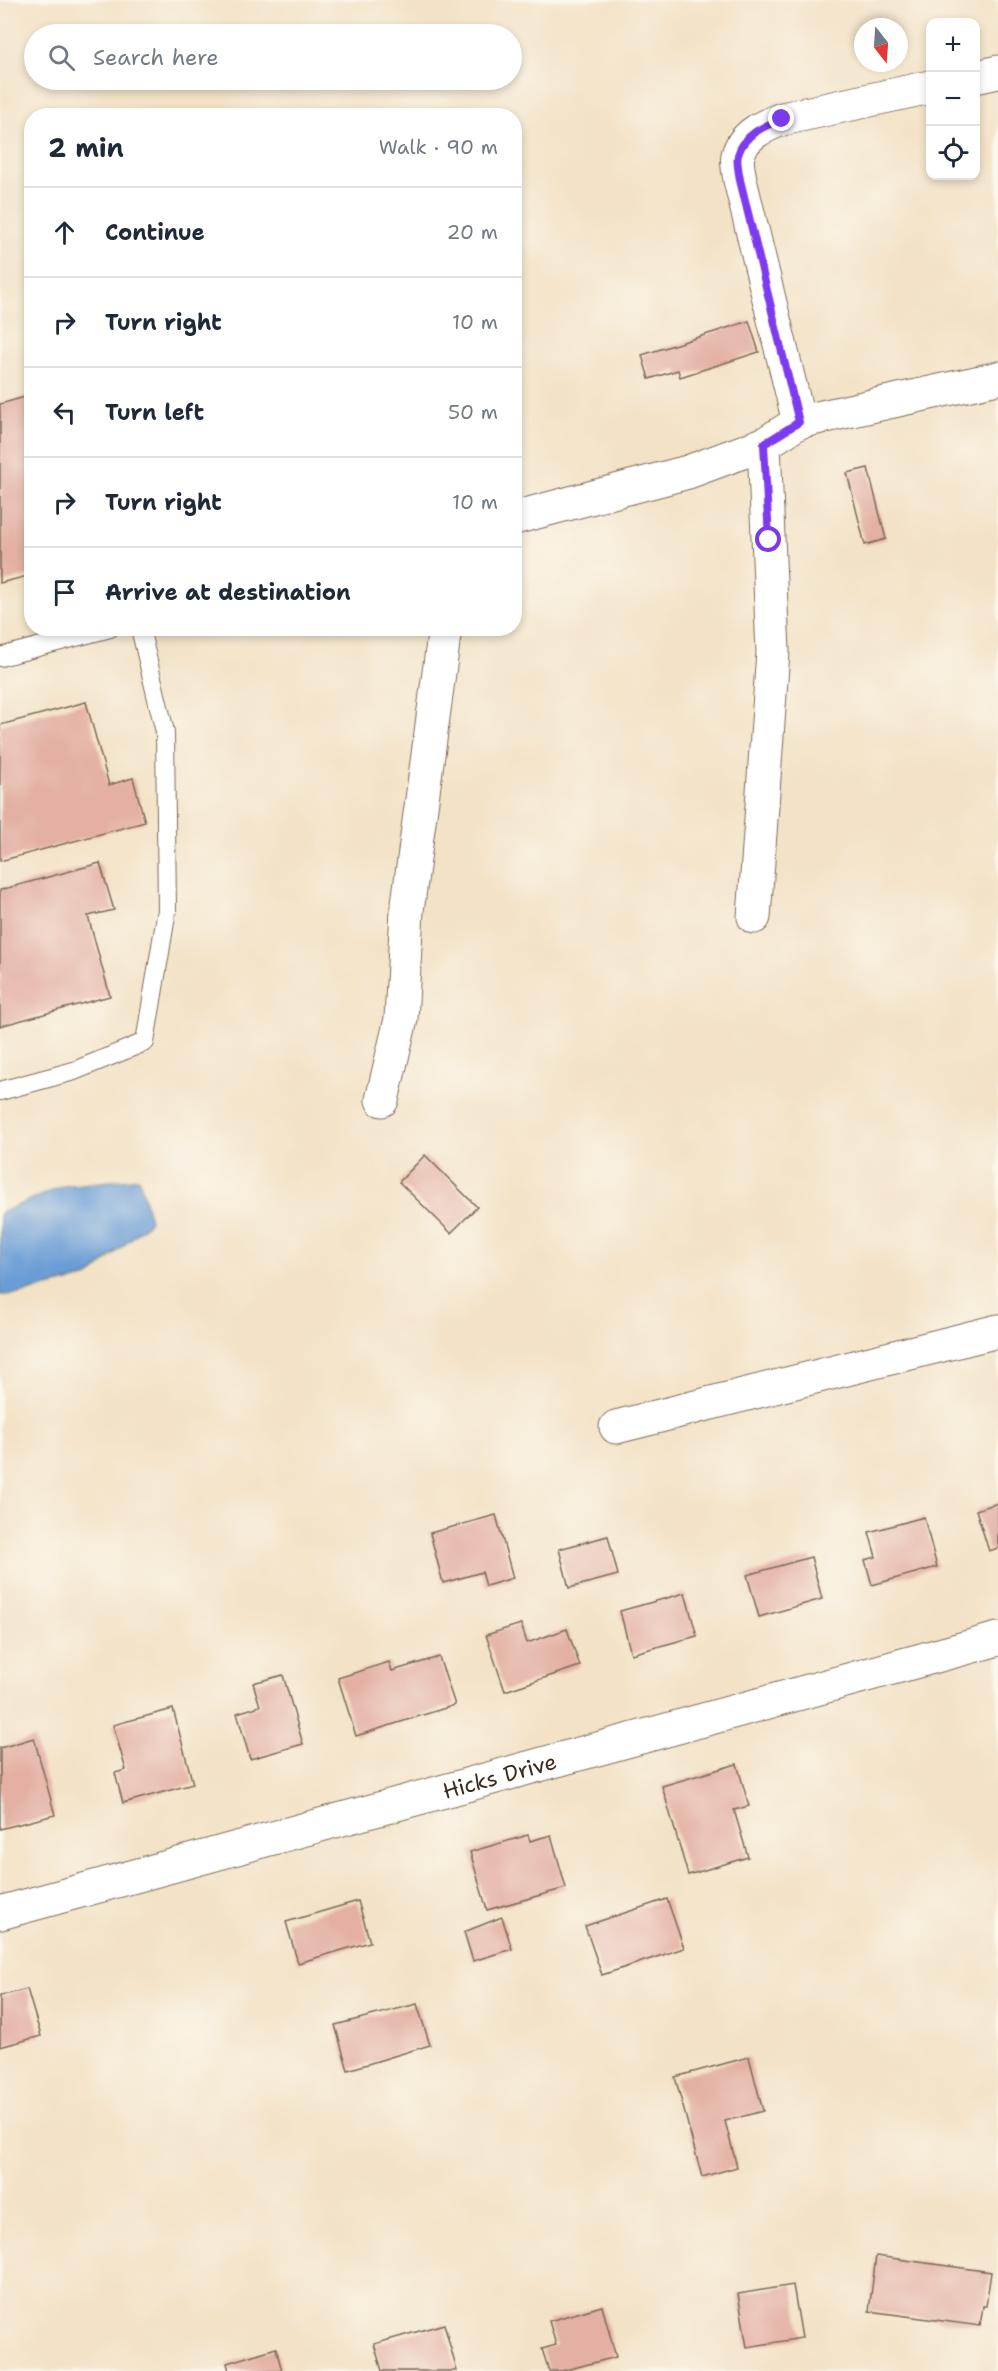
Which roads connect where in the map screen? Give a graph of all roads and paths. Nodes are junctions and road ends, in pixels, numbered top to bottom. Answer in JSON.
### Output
{"nodes":[{"id":1,"x":998,"y":72,"type":"edge"},
{"id":2,"x":980,"y":76,"type":"edge"},
{"id":3,"x":926,"y":88,"type":"edge"},
{"id":4,"x":998,"y":378,"type":"edge"},
{"id":5,"x":799,"y":422,"type":"junction"},
{"id":6,"x":764,"y":444,"type":"junction"},
{"id":7,"x":522,"y":516,"type":"edge"},
{"id":8,"x":80,"y":636,"type":"edge"},
{"id":9,"x":142,"y":636,"type":"edge"},
{"id":10,"x":444,"y":636,"type":"edge"},
{"id":11,"x":0,"y":657,"type":"edge"},
{"id":12,"x":754,"y":917,"type":"dead end"},
{"id":13,"x":0,"y":1091,"type":"edge"},
{"id":14,"x":382,"y":1100,"type":"dead end"},
{"id":15,"x":998,"y":1331,"type":"edge"},
{"id":16,"x":616,"y":1427,"type":"dead end"},
{"id":17,"x":998,"y":1639,"type":"edge"},
{"id":18,"x":0,"y":1913,"type":"edge"}],
"edges":[{"from":1,"to":2,"type":"street"},
{"from":3,"to":5,"type":"street"},
{"from":4,"to":5,"type":"street"},
{"from":5,"to":6,"type":"street"},
{"from":6,"to":7,"type":"street"},
{"from":6,"to":12,"type":"street"},
{"from":8,"to":11,"type":"lane"},
{"from":9,"to":13,"type":"lane"},
{"from":10,"to":14,"type":"street"},
{"from":15,"to":16,"type":"street"},
{"from":17,"to":18,"type":"street","name":"Hicks Drive"}]}
